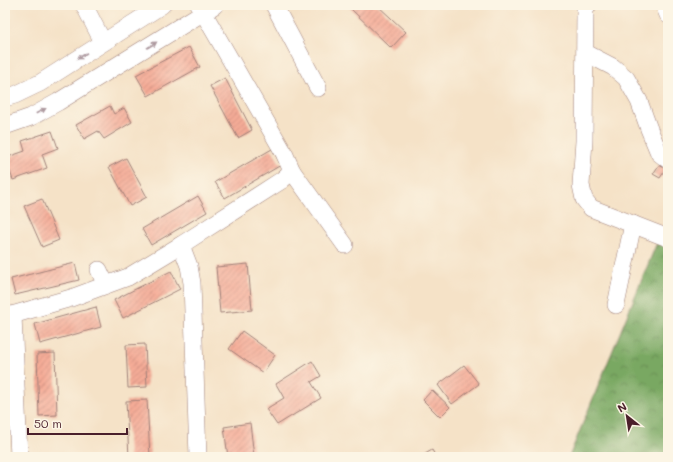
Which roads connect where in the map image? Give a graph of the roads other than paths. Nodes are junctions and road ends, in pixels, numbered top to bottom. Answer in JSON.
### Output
{"nodes":[{"id":1,"x":84,"y":5,"type":"edge"},
{"id":2,"x":162,"y":5,"type":"edge"},
{"id":3,"x":274,"y":5,"type":"edge"},
{"id":4,"x":588,"y":5,"type":"edge"},
{"id":5,"x":664,"y":5,"type":"edge"},
{"id":6,"x":206,"y":8,"type":"edge"},
{"id":7,"x":668,"y":15,"type":"edge"},
{"id":8,"x":103,"y":42,"type":"junction"},
{"id":9,"x":586,"y":53,"type":"junction"},
{"id":10,"x":318,"y":88,"type":"dead end"},
{"id":11,"x":5,"y":98,"type":"edge"},
{"id":12,"x":5,"y":126,"type":"edge"},
{"id":13,"x":668,"y":160,"type":"edge"},
{"id":14,"x":292,"y":171,"type":"junction"},
{"id":15,"x":633,"y":224,"type":"junction"},
{"id":16,"x":668,"y":238,"type":"edge"},
{"id":17,"x":181,"y":245,"type":"junction"},
{"id":18,"x":344,"y":245,"type":"dead end"},
{"id":19,"x":616,"y":305,"type":"dead end"},
{"id":20,"x":9,"y":316,"type":"edge"},
{"id":21,"x":19,"y":457,"type":"edge"},
{"id":22,"x":198,"y":457,"type":"edge"}],
"edges":[{"from":1,"to":8,"type":"street"},
{"from":2,"to":8,"type":"street"},
{"from":3,"to":10,"type":"street"},
{"from":4,"to":9,"type":"street"},
{"from":5,"to":7,"type":"street"},
{"from":12,"to":6,"type":"street","one_way":true},
{"from":6,"to":14,"type":"street"},
{"from":8,"to":11,"type":"street","one_way":true},
{"from":9,"to":13,"type":"street"},
{"from":9,"to":15,"type":"street"},
{"from":14,"to":17,"type":"street"},
{"from":14,"to":18,"type":"street"},
{"from":15,"to":16,"type":"street"},
{"from":15,"to":19,"type":"street"},
{"from":17,"to":20,"type":"street"},
{"from":17,"to":22,"type":"street"},
{"from":20,"to":21,"type":"street"}]}
